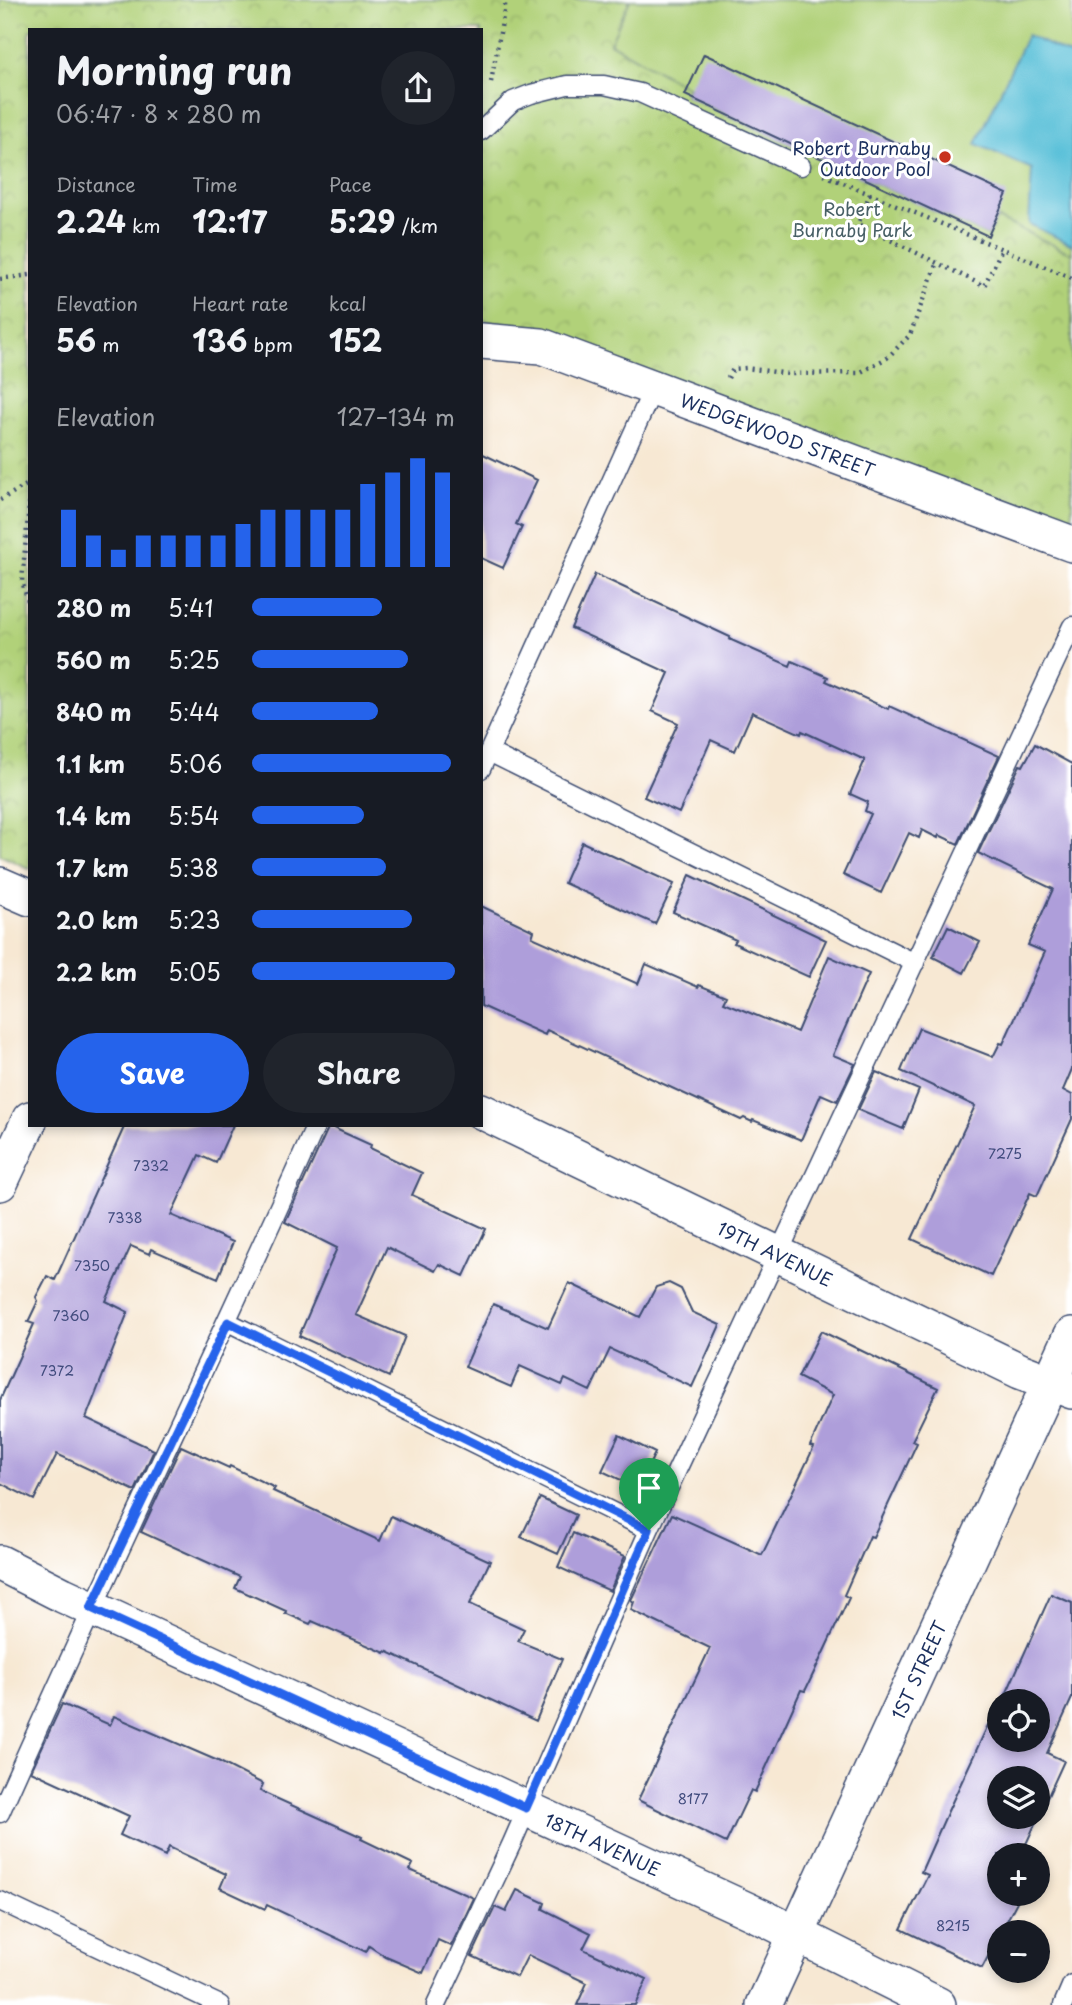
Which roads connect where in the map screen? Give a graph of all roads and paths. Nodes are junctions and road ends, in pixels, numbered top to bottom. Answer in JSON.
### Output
{"nodes":[{"id":1,"x":506,"y":0,"type":"edge"},
{"id":2,"x":486,"y":126,"type":"edge"},
{"id":3,"x":802,"y":166,"type":"joint"},
{"id":4,"x":870,"y":193,"type":"junction"},
{"id":5,"x":1002,"y":249,"type":"junction"},
{"id":6,"x":937,"y":262,"type":"junction"},
{"id":7,"x":28,"y":275,"type":"edge"},
{"id":8,"x":1072,"y":278,"type":"edge"},
{"id":9,"x":0,"y":279,"type":"edge"},
{"id":10,"x":483,"y":341,"type":"edge"},
{"id":11,"x":653,"y":389,"type":"junction"},
{"id":12,"x":711,"y":410,"type":"junction"},
{"id":13,"x":28,"y":484,"type":"edge"},
{"id":14,"x":0,"y":500,"type":"edge"},
{"id":15,"x":28,"y":516,"type":"edge"},
{"id":16,"x":1072,"y":544,"type":"edge"},
{"id":17,"x":28,"y":601,"type":"edge"},
{"id":18,"x":1072,"y":625,"type":"edge"},
{"id":19,"x":489,"y":751,"type":"junction"},
{"id":20,"x":483,"y":764,"type":"edge"},
{"id":21,"x":0,"y":884,"type":"edge"},
{"id":22,"x":28,"y":897,"type":"edge"},
{"id":23,"x":915,"y":963,"type":"junction"},
{"id":24,"x":483,"y":1112,"type":"edge"},
{"id":25,"x":28,"y":1123,"type":"edge"},
{"id":26,"x":315,"y":1127,"type":"edge"},
{"id":27,"x":0,"y":1183,"type":"edge"},
{"id":28,"x":778,"y":1256,"type":"junction"},
{"id":29,"x":228,"y":1322,"type":"junction"},
{"id":30,"x":1072,"y":1335,"type":"edge"},
{"id":31,"x":1061,"y":1387,"type":"edge"},
{"id":32,"x":649,"y":1530,"type":"junction"},
{"id":33,"x":0,"y":1563,"type":"edge"},
{"id":34,"x":91,"y":1608,"type":"junction"},
{"id":35,"x":526,"y":1808,"type":"junction"},
{"id":36,"x":0,"y":1813,"type":"edge"},
{"id":37,"x":0,"y":1901,"type":"edge"},
{"id":38,"x":797,"y":1934,"type":"junction"},
{"id":39,"x":1072,"y":1984,"type":"edge"},
{"id":40,"x":220,"y":2005,"type":"edge"},
{"id":41,"x":436,"y":2005,"type":"edge"},
{"id":42,"x":764,"y":2005,"type":"edge"},
{"id":43,"x":938,"y":2005,"type":"edge"},
{"id":44,"x":1063,"y":2005,"type":"edge"}],
"edges":[{"from":1,"to":2,"type":"path"},
{"from":2,"to":3,"type":"lane"},
{"from":3,"to":4,"type":"path"},
{"from":4,"to":5,"type":"path"},
{"from":4,"to":6,"type":"path"},
{"from":5,"to":6,"type":"path"},
{"from":5,"to":8,"type":"path"},
{"from":6,"to":12,"type":"path"},
{"from":7,"to":9,"type":"path"},
{"from":10,"to":11,"type":"street","name":"WEDGEWOOD STREET"},
{"from":11,"to":12,"type":"street","name":"WEDGEWOOD STREET"},
{"from":11,"to":19,"type":"lane"},
{"from":12,"to":16,"type":"street","name":"WEDGEWOOD STREET"},
{"from":13,"to":14,"type":"path"},
{"from":15,"to":17,"type":"path"},
{"from":18,"to":23,"type":"lane"},
{"from":19,"to":20,"type":"lane"},
{"from":19,"to":23,"type":"lane"},
{"from":21,"to":22,"type":"street"},
{"from":23,"to":28,"type":"lane"},
{"from":24,"to":28,"type":"street","name":"19TH AVENUE"},
{"from":25,"to":27,"type":"street"},
{"from":26,"to":29,"type":"lane"},
{"from":28,"to":31,"type":"street","name":"19TH AVENUE"},
{"from":28,"to":32,"type":"lane"},
{"from":29,"to":32,"type":"lane"},
{"from":29,"to":34,"type":"lane"},
{"from":30,"to":31,"type":"street","name":"1ST STREET"},
{"from":31,"to":38,"type":"street","name":"1ST STREET"},
{"from":32,"to":35,"type":"lane"},
{"from":33,"to":34,"type":"street","name":"18TH AVENUE"},
{"from":34,"to":35,"type":"street","name":"18TH AVENUE"},
{"from":34,"to":36,"type":"lane"},
{"from":35,"to":38,"type":"street","name":"18TH AVENUE"},
{"from":35,"to":41,"type":"lane"},
{"from":37,"to":40,"type":"lane"},
{"from":38,"to":42,"type":"street","name":"1ST STREET"},
{"from":38,"to":43,"type":"street","name":"18TH AVENUE"},
{"from":39,"to":44,"type":"lane"}]}
